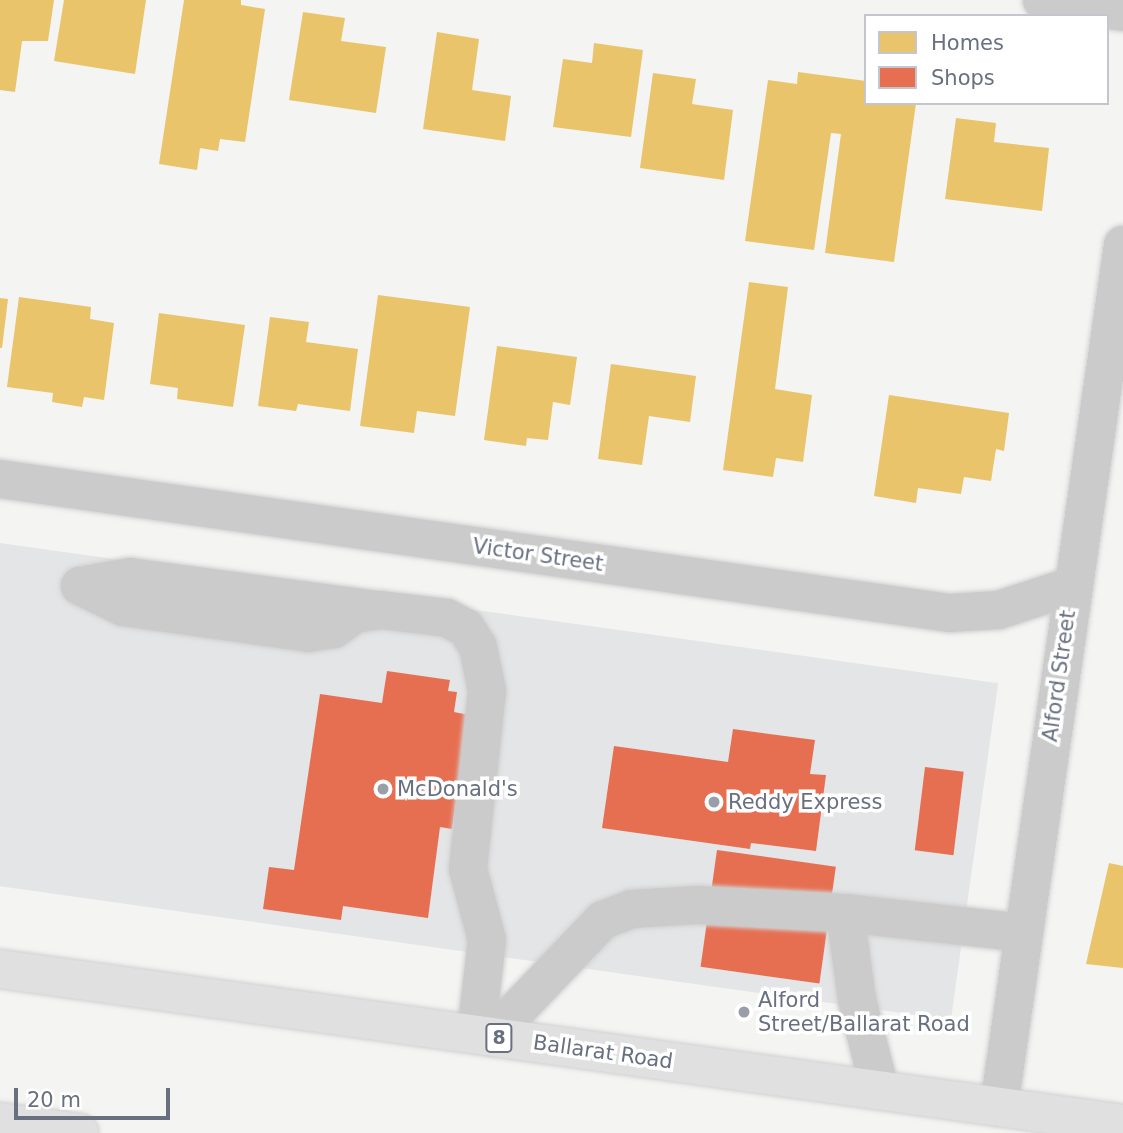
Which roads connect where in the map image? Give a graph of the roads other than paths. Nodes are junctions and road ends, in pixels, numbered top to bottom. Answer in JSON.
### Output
{"nodes":[{"id":1,"x":1042,"y":0,"type":"edge"},
{"id":2,"x":1123,"y":12,"type":"edge"},
{"id":3,"x":1123,"y":245,"type":"edge"},
{"id":4,"x":1112,"y":402,"type":"edge"},
{"id":5,"x":0,"y":479,"type":"edge"},
{"id":6,"x":80,"y":586,"type":"dead end"},
{"id":7,"x":1072,"y":586,"type":"junction"},
{"id":8,"x":845,"y":913,"type":"junction"},
{"id":9,"x":1023,"y":933,"type":"junction"},
{"id":10,"x":0,"y":969,"type":"edge"},
{"id":11,"x":483,"y":1036,"type":"junction"},
{"id":12,"x":880,"y":1090,"type":"junction"},
{"id":13,"x":999,"y":1107,"type":"junction"},
{"id":14,"x":0,"y":1122,"type":"edge"},
{"id":15,"x":1123,"y":1124,"type":"edge"},
{"id":16,"x":79,"y":1133,"type":"edge"}],
"edges":[{"from":1,"to":2,"type":"street"},
{"from":3,"to":4,"type":"street","name":"Alford Street"},
{"from":4,"to":7,"type":"street","name":"Alford Street"},
{"from":5,"to":7,"type":"street","name":"Victor Street"},
{"from":6,"to":11,"type":"street"},
{"from":7,"to":9,"type":"street","name":"Alford Street"},
{"from":8,"to":9,"type":"street"},
{"from":8,"to":11,"type":"street"},
{"from":8,"to":12,"type":"street"},
{"from":9,"to":13,"type":"street","name":"Alford Street"},
{"from":10,"to":11,"type":"highway","name":"Ballarat Road","number":"8"},
{"from":11,"to":12,"type":"highway","name":"Ballarat Road","number":"8"},
{"from":12,"to":13,"type":"highway","name":"Ballarat Road","number":"8"},
{"from":13,"to":15,"type":"highway","name":"Ballarat Road","number":"8"},
{"from":14,"to":16,"type":"highway"}]}
